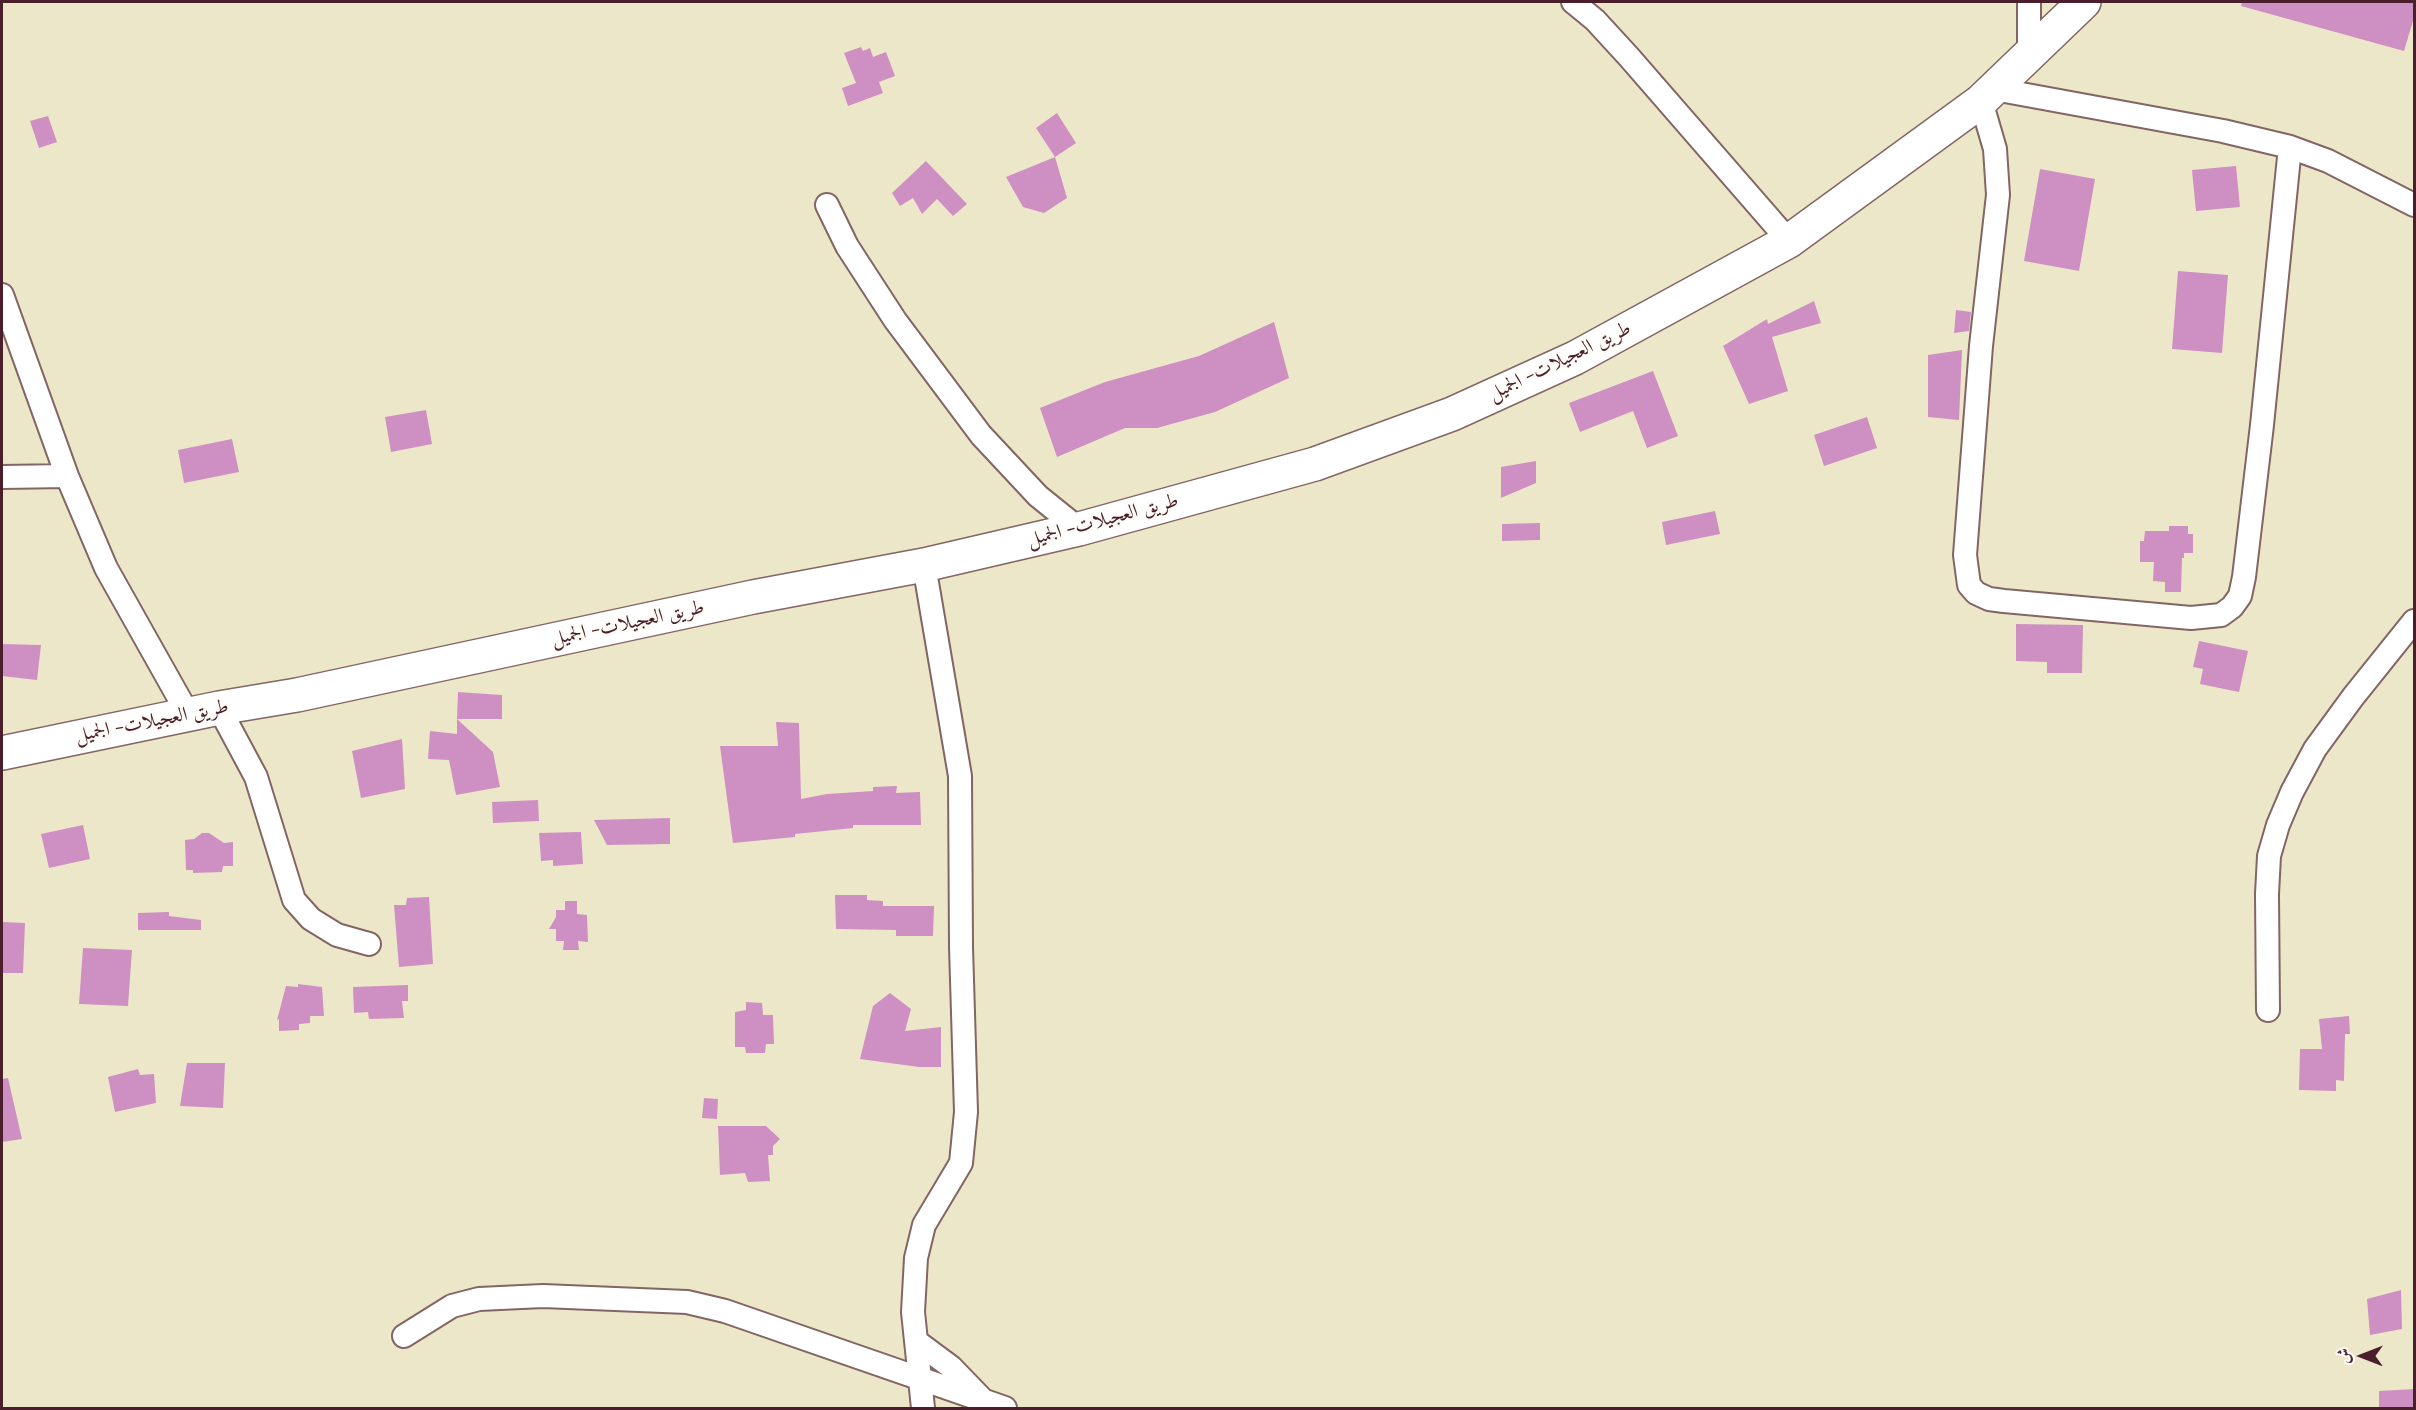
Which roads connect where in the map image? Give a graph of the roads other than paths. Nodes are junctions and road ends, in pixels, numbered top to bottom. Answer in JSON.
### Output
{"nodes":[{"id":1,"x":1573,"y":2,"type":"edge"},
{"id":2,"x":2029,"y":2,"type":"edge"},
{"id":3,"x":2084,"y":2,"type":"edge"},
{"id":4,"x":1597,"y":11,"type":"edge"},
{"id":5,"x":2029,"y":54,"type":"junction"},
{"id":6,"x":1988,"y":95,"type":"junction"},
{"id":7,"x":2290,"y":147,"type":"junction"},
{"id":8,"x":826,"y":205,"type":"dead end"},
{"id":9,"x":2415,"y":205,"type":"edge"},
{"id":10,"x":1789,"y":241,"type":"junction"},
{"id":11,"x":2,"y":295,"type":"edge"},
{"id":12,"x":67,"y":476,"type":"junction"},
{"id":13,"x":2,"y":477,"type":"edge"},
{"id":14,"x":1079,"y":528,"type":"junction"},
{"id":15,"x":924,"y":565,"type":"junction"},
{"id":16,"x":2415,"y":621,"type":"edge"},
{"id":17,"x":219,"y":708,"type":"junction"},
{"id":18,"x":188,"y":714,"type":"junction"},
{"id":19,"x":2,"y":753,"type":"edge"},
{"id":20,"x":369,"y":944,"type":"dead end"},
{"id":21,"x":2268,"y":1010,"type":"dead end"},
{"id":22,"x":404,"y":1336,"type":"dead end"},
{"id":23,"x":916,"y":1341,"type":"junction"},
{"id":24,"x":920,"y":1380,"type":"junction"},
{"id":25,"x":982,"y":1399,"type":"junction"},
{"id":26,"x":923,"y":1408,"type":"edge"},
{"id":27,"x":1005,"y":1408,"type":"edge"}],
"edges":[{"from":1,"to":4,"type":"street"},
{"from":2,"to":5,"type":"street"},
{"from":3,"to":5,"type":"main road","name":"طريق العجيلات- الجميل"},
{"from":4,"to":10,"type":"street"},
{"from":5,"to":6,"type":"main road","name":"طريق العجيلات- الجميل"},
{"from":6,"to":7,"type":"street"},
{"from":6,"to":7,"type":"street"},
{"from":6,"to":10,"type":"main road","name":"طريق العجيلات- الجميل"},
{"from":7,"to":9,"type":"street"},
{"from":8,"to":14,"type":"street"},
{"from":10,"to":14,"type":"main road","name":"طريق العجيلات- الجميل"},
{"from":11,"to":12,"type":"street"},
{"from":12,"to":13,"type":"street"},
{"from":12,"to":18,"type":"street"},
{"from":14,"to":15,"type":"main road","name":"طريق العجيلات- الجميل"},
{"from":15,"to":17,"type":"main road","name":"طريق العجيلات- الجميل"},
{"from":15,"to":23,"type":"street"},
{"from":16,"to":21,"type":"street"},
{"from":17,"to":18,"type":"main road","name":"طريق العجيلات- الجميل"},
{"from":17,"to":20,"type":"street"},
{"from":18,"to":19,"type":"main road","name":"طريق العجيلات- الجميل"},
{"from":22,"to":24,"type":"street"},
{"from":23,"to":24,"type":"street"},
{"from":23,"to":25,"type":"street"},
{"from":24,"to":25,"type":"street"},
{"from":24,"to":26,"type":"street"},
{"from":25,"to":27,"type":"street"}]}
